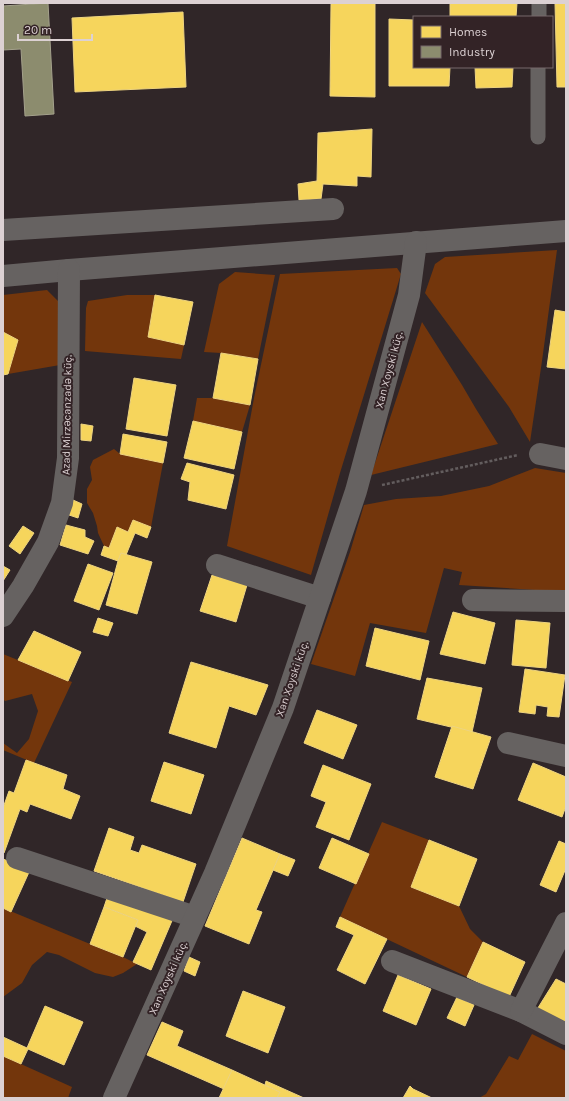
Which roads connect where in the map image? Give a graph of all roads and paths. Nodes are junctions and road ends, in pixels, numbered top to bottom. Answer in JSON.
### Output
{"nodes":[{"id":1,"x":539,"y":3,"type":"edge"},
{"id":2,"x":539,"y":16,"type":"edge"},
{"id":3,"x":538,"y":68,"type":"edge"},
{"id":4,"x":538,"y":137,"type":"dead end"},
{"id":5,"x":333,"y":209,"type":"dead end"},
{"id":6,"x":3,"y":230,"type":"edge"},
{"id":7,"x":566,"y":231,"type":"edge"},
{"id":8,"x":416,"y":242,"type":"junction"},
{"id":9,"x":69,"y":270,"type":"junction"},
{"id":10,"x":3,"y":276,"type":"edge"},
{"id":11,"x":540,"y":454,"type":"joint"},
{"id":12,"x":566,"y":459,"type":"edge"},
{"id":13,"x":356,"y":491,"type":"junction"},
{"id":14,"x":217,"y":564,"type":"dead end"},
{"id":15,"x":320,"y":598,"type":"junction"},
{"id":16,"x":473,"y":600,"type":"dead end"},
{"id":17,"x":566,"y":601,"type":"edge"},
{"id":18,"x":3,"y":616,"type":"edge"},
{"id":19,"x":508,"y":743,"type":"dead end"},
{"id":20,"x":566,"y":756,"type":"edge"},
{"id":21,"x":17,"y":858,"type":"dead end"},
{"id":22,"x":195,"y":917,"type":"junction"},
{"id":23,"x":566,"y":922,"type":"edge"},
{"id":24,"x":392,"y":961,"type":"dead end"},
{"id":25,"x":521,"y":1011,"type":"junction"},
{"id":26,"x":566,"y":1034,"type":"edge"},
{"id":27,"x":114,"y":1098,"type":"edge"}],
"edges":[{"from":1,"to":2,"type":"lane"},
{"from":3,"to":4,"type":"lane"},
{"from":5,"to":6,"type":"street"},
{"from":7,"to":8,"type":"street"},
{"from":8,"to":9,"type":"street"},
{"from":8,"to":13,"type":"street","name":"Xan Xoyski küç."},
{"from":9,"to":10,"type":"street"},
{"from":9,"to":18,"type":"street","name":"Azad Mirzəcanzadə küç."},
{"from":11,"to":12,"type":"street"},
{"from":11,"to":13,"type":"path"},
{"from":13,"to":15,"type":"street","name":"Xan Xoyski küç."},
{"from":14,"to":15,"type":"street"},
{"from":15,"to":22,"type":"street","name":"Xan Xoyski küç."},
{"from":16,"to":17,"type":"street"},
{"from":19,"to":20,"type":"street"},
{"from":21,"to":22,"type":"street"},
{"from":22,"to":27,"type":"street","name":"Xan Xoyski küç."},
{"from":23,"to":25,"type":"street"},
{"from":24,"to":25,"type":"street"},
{"from":25,"to":26,"type":"street"}]}
